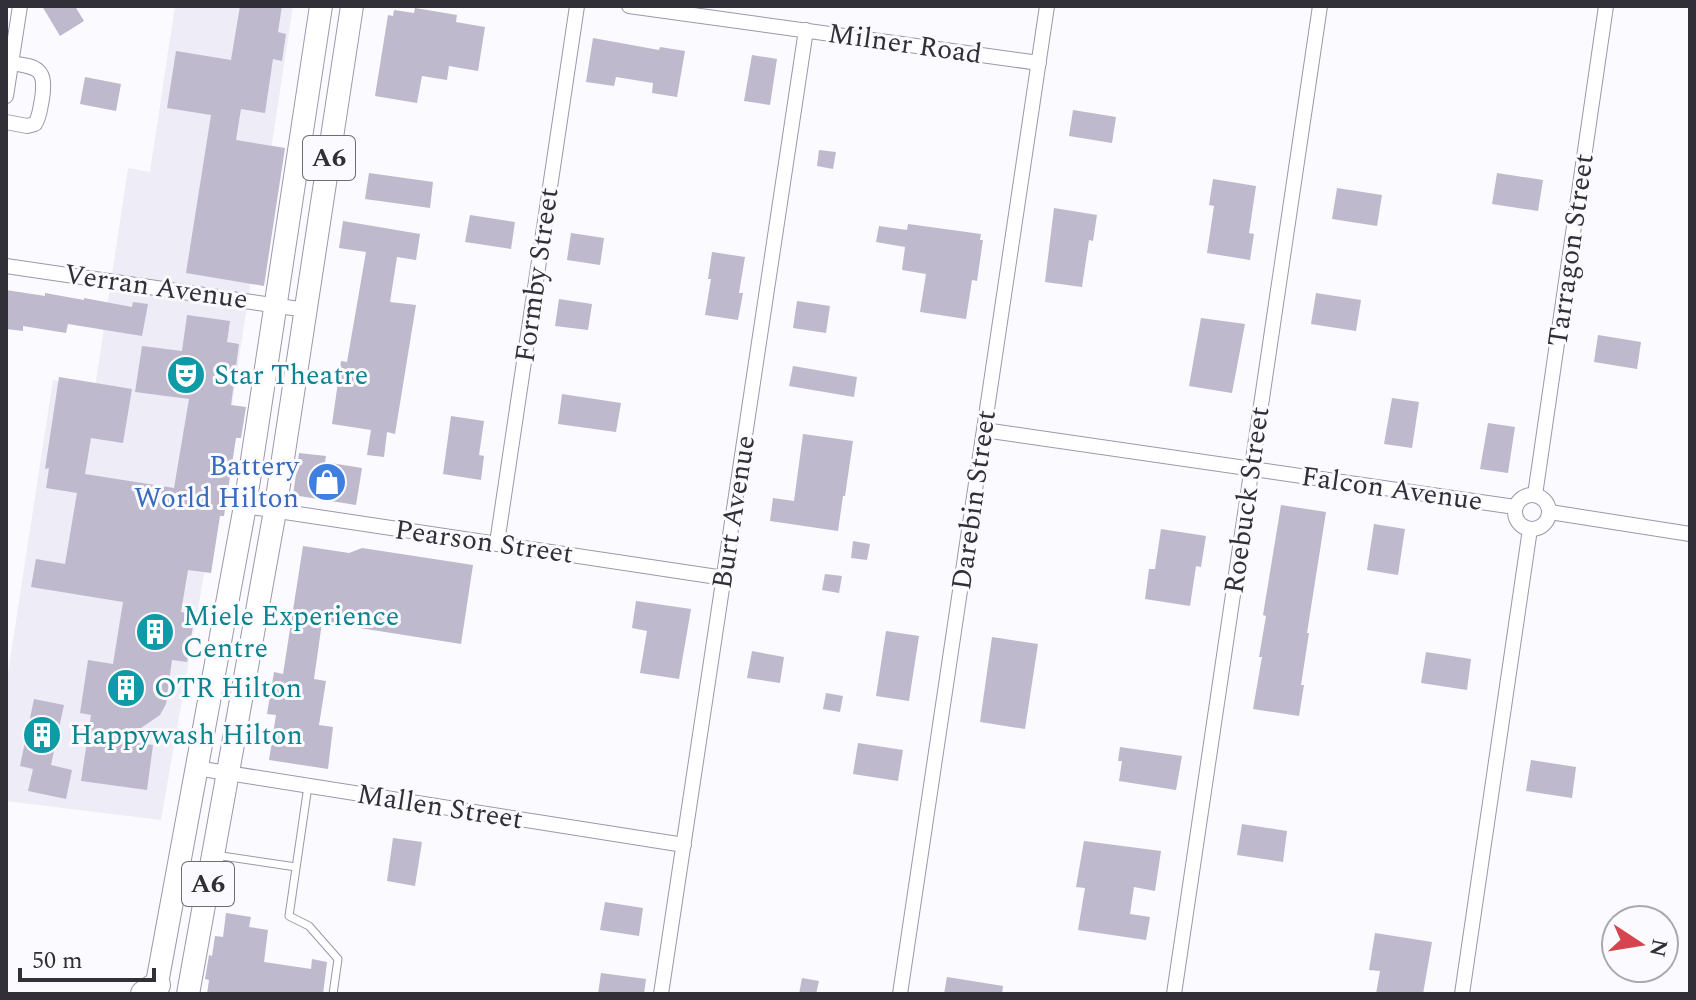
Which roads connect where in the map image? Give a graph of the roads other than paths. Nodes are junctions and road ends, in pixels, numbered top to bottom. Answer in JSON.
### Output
{"nodes":[{"id":1,"x":20,"y":6,"type":"edge"},
{"id":2,"x":321,"y":6,"type":"edge"},
{"id":3,"x":352,"y":6,"type":"edge"},
{"id":4,"x":577,"y":6,"type":"edge"},
{"id":5,"x":629,"y":6,"type":"edge"},
{"id":6,"x":1047,"y":6,"type":"edge"},
{"id":7,"x":1320,"y":6,"type":"edge"},
{"id":8,"x":1606,"y":6,"type":"edge"},
{"id":9,"x":806,"y":30,"type":"junction"},
{"id":10,"x":9,"y":63,"type":"edge"},
{"id":11,"x":1039,"y":63,"type":"junction"},
{"id":12,"x":6,"y":96,"type":"edge"},
{"id":13,"x":6,"y":122,"type":"edge"},
{"id":14,"x":6,"y":266,"type":"edge"},
{"id":15,"x":276,"y":304,"type":"junction"},
{"id":16,"x":306,"y":310,"type":"junction"},
{"id":17,"x":984,"y":430,"type":"junction"},
{"id":18,"x":1252,"y":469,"type":"junction"},
{"id":19,"x":1535,"y":495,"type":"junction"},
{"id":20,"x":245,"y":506,"type":"junction"},
{"id":21,"x":1515,"y":507,"type":"junction"},
{"id":22,"x":275,"y":511,"type":"junction"},
{"id":23,"x":1550,"y":512,"type":"junction"},
{"id":24,"x":1530,"y":529,"type":"junction"},
{"id":25,"x":1690,"y":534,"type":"edge"},
{"id":26,"x":497,"y":543,"type":"junction"},
{"id":27,"x":724,"y":578,"type":"junction"},
{"id":28,"x":196,"y":768,"type":"junction"},
{"id":29,"x":228,"y":774,"type":"junction"},
{"id":30,"x":308,"y":786,"type":"junction"},
{"id":31,"x":684,"y":845,"type":"junction"},
{"id":32,"x":213,"y":855,"type":"junction"},
{"id":33,"x":296,"y":867,"type":"junction"},
{"id":34,"x":152,"y":991,"type":"edge"},
{"id":35,"x":188,"y":994,"type":"edge"},
{"id":36,"x":333,"y":994,"type":"edge"},
{"id":37,"x":661,"y":994,"type":"edge"},
{"id":38,"x":900,"y":994,"type":"edge"},
{"id":39,"x":1174,"y":994,"type":"edge"},
{"id":40,"x":1462,"y":994,"type":"edge"}],
"edges":[{"from":1,"to":10,"type":"street"},
{"from":2,"to":15,"type":"main road","number":"A6"},
{"from":3,"to":16,"type":"main road","number":"A6"},
{"from":4,"to":26,"type":"street","name":"Formby Street"},
{"from":5,"to":9,"type":"street","name":"Milner Road"},
{"from":6,"to":11,"type":"street","name":"Darebin Street"},
{"from":7,"to":18,"type":"street","name":"Roebuck Street"},
{"from":8,"to":19,"type":"street","name":"Tarragon Street"},
{"from":9,"to":11,"type":"street","name":"Milner Road"},
{"from":9,"to":27,"type":"street","name":"Burt Avenue"},
{"from":10,"to":12,"type":"street"},
{"from":10,"to":13,"type":"street"},
{"from":11,"to":17,"type":"street","name":"Darebin Street"},
{"from":14,"to":15,"type":"street","name":"Verran Avenue"},
{"from":15,"to":16,"type":"street","name":"Verran Avenue"},
{"from":15,"to":20,"type":"main road","number":"A6"},
{"from":16,"to":22,"type":"main road","number":"A6"},
{"from":17,"to":18,"type":"street","name":"Falcon Avenue"},
{"from":17,"to":38,"type":"street","name":"Darebin Street"},
{"from":18,"to":21,"type":"street","name":"Falcon Avenue"},
{"from":18,"to":39,"type":"street","name":"Roebuck Street"},
{"from":19,"to":21,"type":"street"},
{"from":19,"to":23,"type":"street"},
{"from":20,"to":22,"type":"street","name":"Pearson Street"},
{"from":20,"to":28,"type":"main road","number":"A6"},
{"from":21,"to":24,"type":"street"},
{"from":22,"to":26,"type":"street","name":"Pearson Street"},
{"from":22,"to":29,"type":"main road","number":"A6"},
{"from":23,"to":24,"type":"street"},
{"from":23,"to":25,"type":"street"},
{"from":24,"to":40,"type":"street"},
{"from":26,"to":27,"type":"street","name":"Pearson Street"},
{"from":27,"to":31,"type":"street","name":"Burt Avenue"},
{"from":28,"to":29,"type":"street","name":"Mallen Street"},
{"from":28,"to":34,"type":"main road","number":"A6"},
{"from":29,"to":30,"type":"street","name":"Mallen Street"},
{"from":29,"to":32,"type":"main road","number":"A6"},
{"from":30,"to":31,"type":"street","name":"Mallen Street"},
{"from":30,"to":33,"type":"lane"},
{"from":31,"to":37,"type":"street","name":"Burt Avenue"},
{"from":32,"to":33,"type":"lane"},
{"from":32,"to":35,"type":"main road","number":"A6"},
{"from":33,"to":36,"type":"lane"}]}
